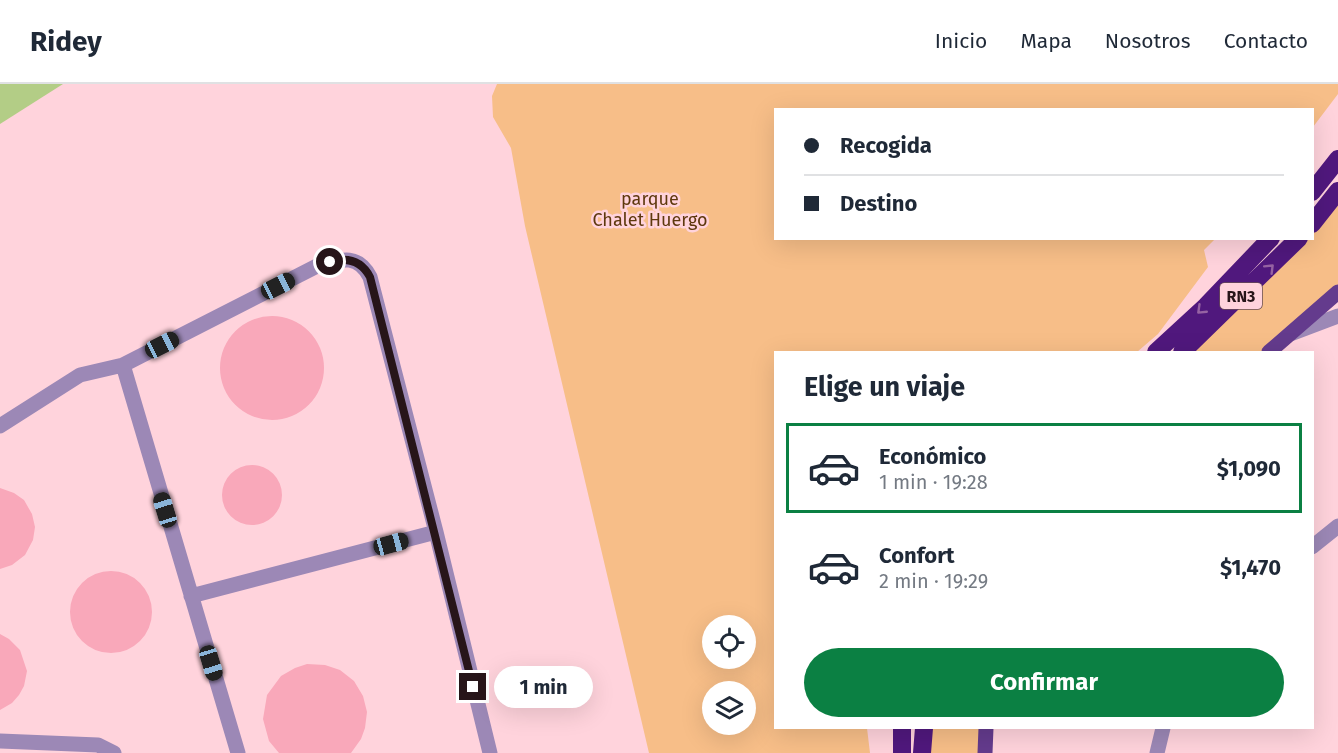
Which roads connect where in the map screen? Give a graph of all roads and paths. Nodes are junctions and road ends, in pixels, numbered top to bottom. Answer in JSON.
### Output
{"nodes":[{"id":1,"x":1338,"y":159,"type":"edge"},
{"id":2,"x":1314,"y":189,"type":"edge"},
{"id":3,"x":1338,"y":191,"type":"edge"},
{"id":4,"x":1314,"y":221,"type":"edge"},
{"id":5,"x":1269,"y":240,"type":"edge"},
{"id":6,"x":1297,"y":240,"type":"edge"},
{"id":7,"x":1338,"y":292,"type":"edge"},
{"id":8,"x":1338,"y":316,"type":"edge"},
{"id":9,"x":1290,"y":334,"type":"junction"},
{"id":10,"x":1157,"y":351,"type":"edge"},
{"id":11,"x":1183,"y":351,"type":"edge"},
{"id":12,"x":1270,"y":351,"type":"edge"},
{"id":13,"x":123,"y":365,"type":"junction"},
{"id":14,"x":0,"y":426,"type":"edge"},
{"id":15,"x":1338,"y":525,"type":"edge"},
{"id":16,"x":436,"y":532,"type":"junction"},
{"id":17,"x":1314,"y":545,"type":"edge"},
{"id":18,"x":191,"y":597,"type":"junction"},
{"id":19,"x":902,"y":729,"type":"edge"},
{"id":20,"x":924,"y":729,"type":"edge"},
{"id":21,"x":986,"y":729,"type":"edge"},
{"id":22,"x":1163,"y":729,"type":"edge"},
{"id":23,"x":0,"y":741,"type":"edge"},
{"id":24,"x":114,"y":753,"type":"edge"},
{"id":25,"x":237,"y":753,"type":"edge"},
{"id":26,"x":490,"y":753,"type":"edge"},
{"id":27,"x":903,"y":753,"type":"edge"},
{"id":28,"x":922,"y":753,"type":"edge"},
{"id":29,"x":985,"y":753,"type":"edge"},
{"id":30,"x":1157,"y":753,"type":"edge"}],
"edges":[{"from":1,"to":2,"type":"highway"},
{"from":3,"to":4,"type":"highway"},
{"from":5,"to":10,"type":"highway","number":"RN3","one_way":true},
{"from":11,"to":6,"type":"highway","number":"RN3","one_way":true},
{"from":7,"to":9,"type":"main road"},
{"from":8,"to":9,"type":"street"},
{"from":9,"to":12,"type":"main road"},
{"from":13,"to":14,"type":"street"},
{"from":13,"to":16,"type":"street"},
{"from":13,"to":18,"type":"street"},
{"from":15,"to":17,"type":"street"},
{"from":16,"to":18,"type":"street"},
{"from":16,"to":26,"type":"street"},
{"from":18,"to":25,"type":"street"},
{"from":19,"to":27,"type":"highway"},
{"from":20,"to":28,"type":"highway"},
{"from":21,"to":29,"type":"main road"},
{"from":22,"to":30,"type":"street"},
{"from":23,"to":24,"type":"street"}]}
